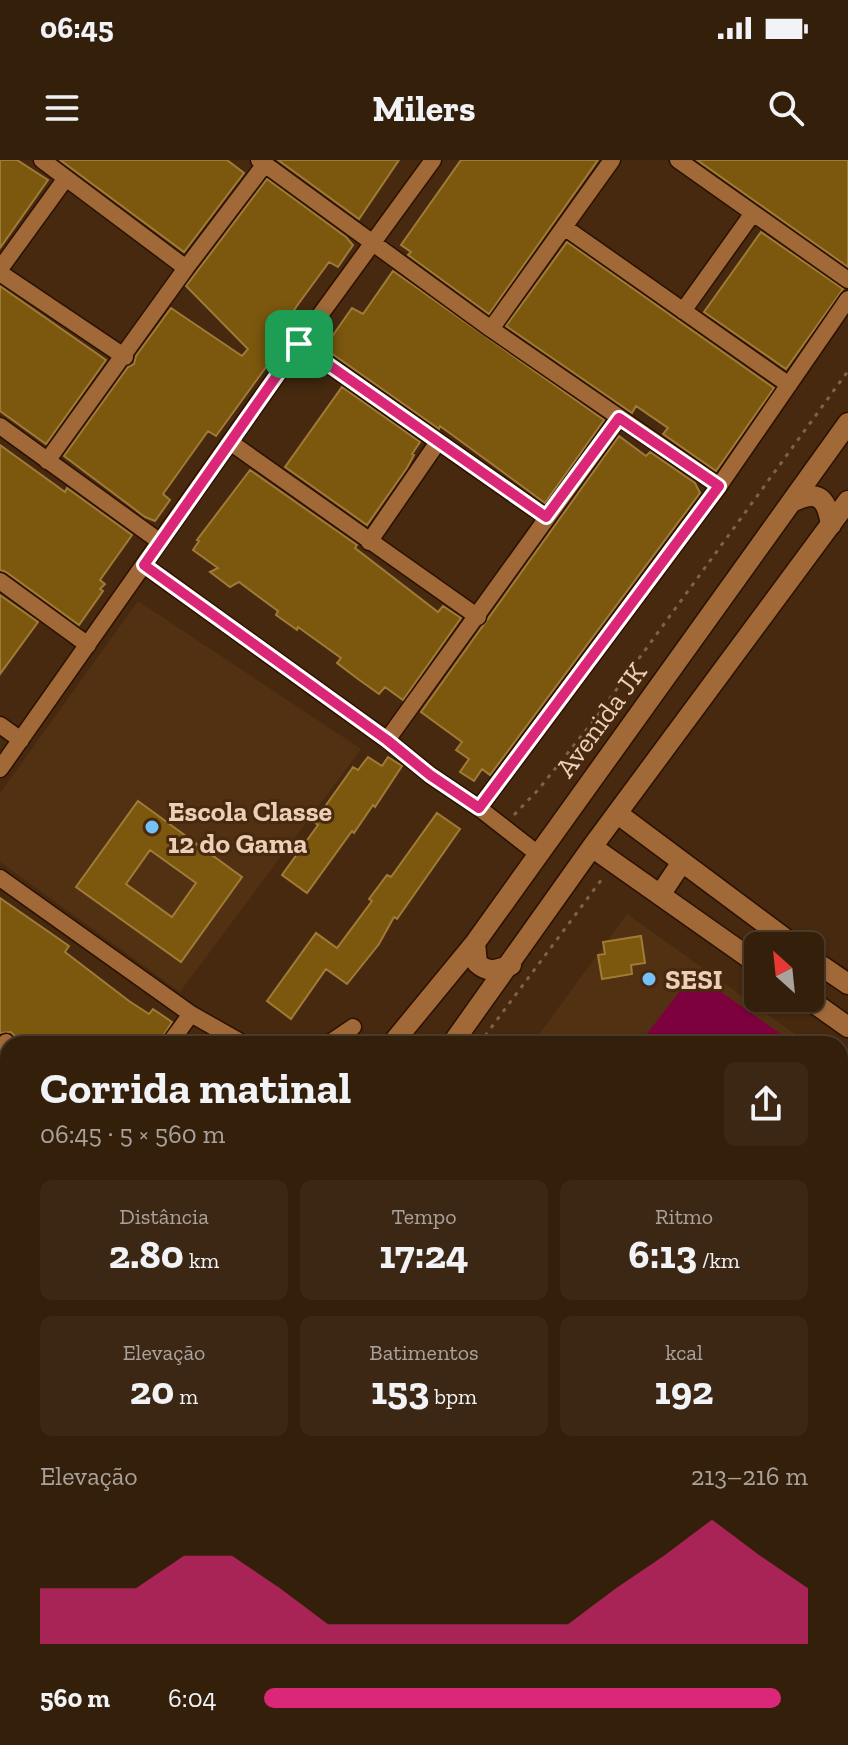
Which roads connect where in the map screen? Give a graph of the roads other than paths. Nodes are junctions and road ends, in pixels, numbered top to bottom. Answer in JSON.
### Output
{"nodes":[{"id":1,"x":42,"y":160,"type":"edge"},
{"id":2,"x":433,"y":160,"type":"edge"},
{"id":3,"x":612,"y":160,"type":"edge"},
{"id":4,"x":678,"y":160,"type":"edge"},
{"id":5,"x":262,"y":162,"type":"edge"},
{"id":6,"x":66,"y":178,"type":"junction"},
{"id":7,"x":753,"y":213,"type":"junction"},
{"id":8,"x":564,"y":227,"type":"junction"},
{"id":9,"x":373,"y":244,"type":"junction"},
{"id":10,"x":186,"y":268,"type":"junction"},
{"id":11,"x":0,"y":271,"type":"edge"},
{"id":12,"x":848,"y":280,"type":"edge"},
{"id":13,"x":848,"y":299,"type":"edge"},
{"id":14,"x":683,"y":311,"type":"junction"},
{"id":15,"x":491,"y":329,"type":"junction"},
{"id":16,"x":299,"y":344,"type":"junction"},
{"id":17,"x":125,"y":357,"type":"junction"},
{"id":18,"x":789,"y":385,"type":"junction"},
{"id":19,"x":619,"y":418,"type":"junction"},
{"id":20,"x":848,"y":425,"type":"edge"},
{"id":21,"x":0,"y":426,"type":"edge"},
{"id":22,"x":230,"y":442,"type":"junction"},
{"id":23,"x":438,"y":442,"type":"junction"},
{"id":24,"x":47,"y":461,"type":"junction"},
{"id":25,"x":719,"y":486,"type":"junction"},
{"id":26,"x":794,"y":501,"type":"junction"},
{"id":27,"x":848,"y":501,"type":"edge"},
{"id":28,"x":546,"y":517,"type":"junction"},
{"id":29,"x":831,"y":525,"type":"junction"},
{"id":30,"x":159,"y":541,"type":"junction"},
{"id":31,"x":369,"y":542,"type":"junction"},
{"id":32,"x":144,"y":565,"type":"junction"},
{"id":33,"x":0,"y":581,"type":"edge"},
{"id":34,"x":478,"y":617,"type":"junction"},
{"id":35,"x":88,"y":645,"type":"junction"},
{"id":36,"x":0,"y":725,"type":"edge"},
{"id":37,"x":21,"y":740,"type":"junction"},
{"id":38,"x":387,"y":740,"type":"junction"},
{"id":39,"x":0,"y":769,"type":"edge"},
{"id":40,"x":479,"y":808,"type":"junction"},
{"id":41,"x":618,"y":814,"type":"junction"},
{"id":42,"x":592,"y":847,"type":"junction"},
{"id":43,"x":538,"y":854,"type":"junction"},
{"id":44,"x":682,"y":862,"type":"junction"},
{"id":45,"x":0,"y":878,"type":"edge"},
{"id":46,"x":660,"y":895,"type":"junction"},
{"id":47,"x":776,"y":932,"type":"edge"},
{"id":48,"x":475,"y":943,"type":"junction"},
{"id":49,"x":744,"y":954,"type":"edge"},
{"id":50,"x":511,"y":965,"type":"junction"},
{"id":51,"x":824,"y":968,"type":"edge"},
{"id":52,"x":848,"y":984,"type":"edge"},
{"id":53,"x":824,"y":1010,"type":"edge"},
{"id":54,"x":191,"y":1014,"type":"junction"},
{"id":55,"x":353,"y":1027,"type":"dead end"},
{"id":56,"x":848,"y":1027,"type":"edge"},
{"id":57,"x":175,"y":1036,"type":"edge"},
{"id":58,"x":230,"y":1036,"type":"edge"},
{"id":59,"x":340,"y":1036,"type":"edge"},
{"id":60,"x":399,"y":1036,"type":"edge"},
{"id":61,"x":458,"y":1036,"type":"edge"}],
"edges":[{"from":1,"to":6,"type":"street"},
{"from":2,"to":9,"type":"street"},
{"from":3,"to":8,"type":"street"},
{"from":4,"to":7,"type":"street"},
{"from":5,"to":9,"type":"street"},
{"from":5,"to":10,"type":"street"},
{"from":6,"to":10,"type":"street"},
{"from":6,"to":11,"type":"street"},
{"from":7,"to":12,"type":"street"},
{"from":7,"to":14,"type":"street"},
{"from":8,"to":14,"type":"street"},
{"from":8,"to":15,"type":"street"},
{"from":9,"to":15,"type":"street"},
{"from":9,"to":16,"type":"street"},
{"from":10,"to":17,"type":"street"},
{"from":11,"to":17,"type":"street"},
{"from":13,"to":18,"type":"street"},
{"from":14,"to":18,"type":"street"},
{"from":15,"to":19,"type":"street"},
{"from":16,"to":22,"type":"street"},
{"from":16,"to":23,"type":"street"},
{"from":17,"to":24,"type":"street"},
{"from":18,"to":25,"type":"street"},
{"from":19,"to":25,"type":"street"},
{"from":19,"to":28,"type":"street"},
{"from":20,"to":26,"type":"main road","name":"Avenida JK"},
{"from":21,"to":24,"type":"street"},
{"from":22,"to":30,"type":"street"},
{"from":22,"to":31,"type":"street"},
{"from":23,"to":28,"type":"street"},
{"from":23,"to":31,"type":"street"},
{"from":24,"to":30,"type":"street"},
{"from":25,"to":40,"type":"street"},
{"from":26,"to":29,"type":"main road"},
{"from":26,"to":43,"type":"main road","name":"Avenida JK"},
{"from":27,"to":29,"type":"main road"},
{"from":28,"to":34,"type":"street"},
{"from":29,"to":41,"type":"main road"},
{"from":30,"to":32,"type":"street"},
{"from":31,"to":34,"type":"street"},
{"from":32,"to":35,"type":"street"},
{"from":32,"to":38,"type":"street"},
{"from":33,"to":35,"type":"street"},
{"from":34,"to":38,"type":"street"},
{"from":35,"to":37,"type":"street"},
{"from":36,"to":37,"type":"street"},
{"from":37,"to":39,"type":"street"},
{"from":38,"to":40,"type":"street"},
{"from":40,"to":43,"type":"street"},
{"from":41,"to":42,"type":"main road"},
{"from":41,"to":44,"type":"main road"},
{"from":42,"to":46,"type":"main road"},
{"from":42,"to":50,"type":"main road"},
{"from":43,"to":48,"type":"main road","name":"Avenida JK"},
{"from":44,"to":46,"type":"main road"},
{"from":44,"to":47,"type":"main road"},
{"from":45,"to":54,"type":"street"},
{"from":46,"to":49,"type":"main road"},
{"from":48,"to":50,"type":"main road"},
{"from":48,"to":60,"type":"main road","name":"Avenida JK"},
{"from":50,"to":61,"type":"main road"},
{"from":51,"to":52,"type":"main road"},
{"from":53,"to":56,"type":"main road"},
{"from":54,"to":57,"type":"street"},
{"from":54,"to":58,"type":"street"},
{"from":55,"to":59,"type":"street"}]}
